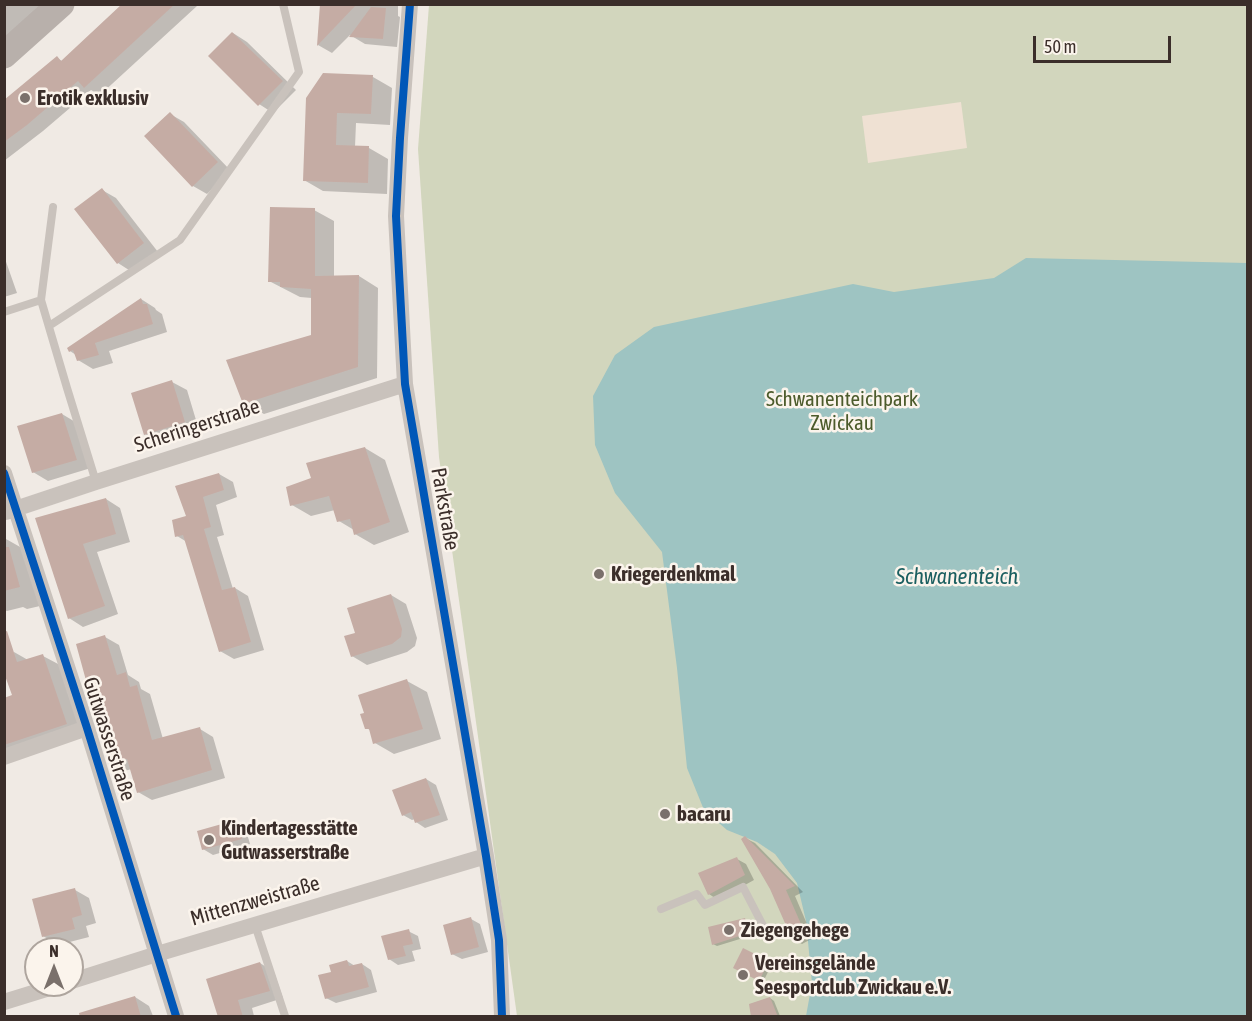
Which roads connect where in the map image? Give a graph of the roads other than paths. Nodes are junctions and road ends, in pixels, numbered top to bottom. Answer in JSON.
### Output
{"nodes":[{"id":1,"x":61,"y":4,"type":"edge"},
{"id":2,"x":283,"y":4,"type":"edge"},
{"id":3,"x":410,"y":4,"type":"edge"},
{"id":4,"x":4,"y":55,"type":"edge"},
{"id":5,"x":53,"y":207,"type":"dead end"},
{"id":6,"x":42,"y":300,"type":"junction"},
{"id":7,"x":4,"y":312,"type":"edge"},
{"id":8,"x":49,"y":326,"type":"junction"},
{"id":9,"x":405,"y":384,"type":"junction"},
{"id":10,"x":4,"y":473,"type":"edge"},
{"id":11,"x":96,"y":482,"type":"junction"},
{"id":12,"x":10,"y":511,"type":"edge"},
{"id":13,"x":87,"y":728,"type":"junction"},
{"id":14,"x":4,"y":757,"type":"edge"},
{"id":15,"x":486,"y":856,"type":"junction"},
{"id":16,"x":661,"y":909,"type":"dead end"},
{"id":17,"x":255,"y":925,"type":"junction"},
{"id":18,"x":770,"y":939,"type":"dead end"},
{"id":19,"x":157,"y":954,"type":"junction"},
{"id":20,"x":84,"y":977,"type":"edge"},
{"id":21,"x":24,"y":996,"type":"edge"},
{"id":22,"x":4,"y":1002,"type":"edge"},
{"id":23,"x":176,"y":1017,"type":"edge"},
{"id":24,"x":285,"y":1017,"type":"edge"},
{"id":25,"x":502,"y":1017,"type":"edge"}],
"edges":[{"from":1,"to":4,"type":"main road"},
{"from":2,"to":8,"type":"lane"},
{"from":3,"to":9,"type":"street","name":"Parkstraße"},
{"from":5,"to":6,"type":"lane"},
{"from":6,"to":7,"type":"lane"},
{"from":6,"to":8,"type":"lane"},
{"from":8,"to":11,"type":"lane"},
{"from":9,"to":11,"type":"street","name":"Scheringerstraße"},
{"from":9,"to":15,"type":"street","name":"Parkstraße"},
{"from":10,"to":12,"type":"street","name":"Gutwasserstraße"},
{"from":11,"to":12,"type":"street","name":"Scheringerstraße"},
{"from":12,"to":13,"type":"street","name":"Gutwasserstraße"},
{"from":13,"to":14,"type":"street"},
{"from":13,"to":19,"type":"street","name":"Gutwasserstraße"},
{"from":15,"to":17,"type":"street","name":"Mittenzweistraße"},
{"from":15,"to":25,"type":"street","name":"Parkstraße"},
{"from":16,"to":18,"type":"lane"},
{"from":17,"to":19,"type":"street","name":"Mittenzweistraße"},
{"from":17,"to":24,"type":"lane"},
{"from":19,"to":20,"type":"street","name":"Mittenzweistraße"},
{"from":19,"to":23,"type":"street","name":"Gutwasserstraße"},
{"from":21,"to":22,"type":"street"}]}
